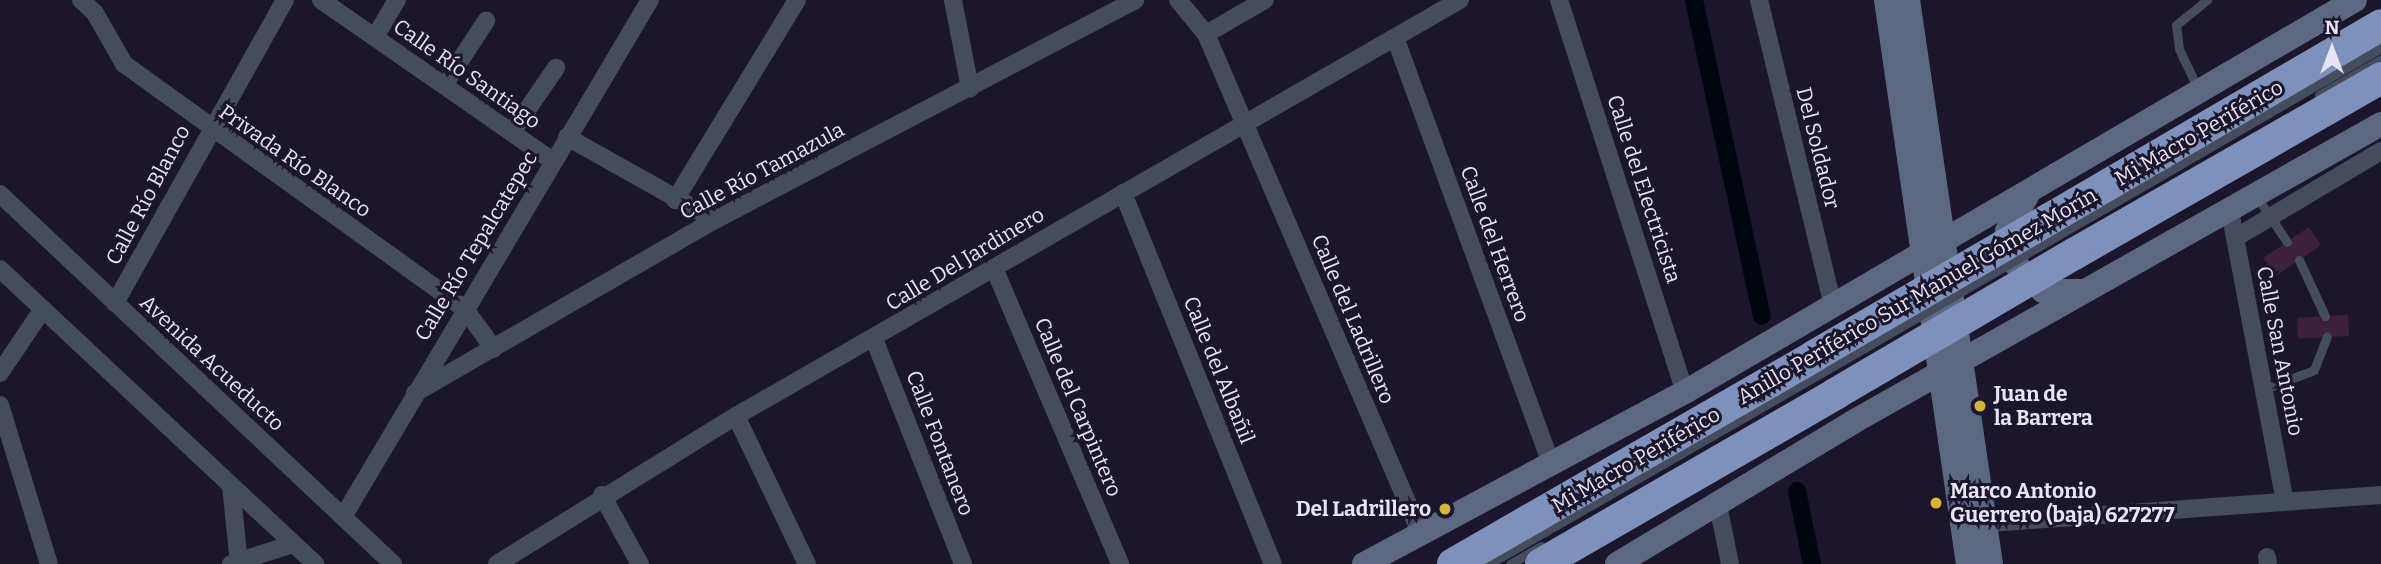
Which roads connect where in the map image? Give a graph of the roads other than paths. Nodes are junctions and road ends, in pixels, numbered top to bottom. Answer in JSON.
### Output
{"nodes":[{"id":1,"x":81,"y":0,"type":"edge"},
{"id":2,"x":285,"y":0,"type":"edge"},
{"id":3,"x":321,"y":0,"type":"edge"},
{"id":4,"x":397,"y":0,"type":"edge"},
{"id":5,"x":650,"y":0,"type":"edge"},
{"id":6,"x":797,"y":0,"type":"edge"},
{"id":7,"x":953,"y":0,"type":"edge"},
{"id":8,"x":1135,"y":0,"type":"edge"},
{"id":9,"x":1178,"y":0,"type":"edge"},
{"id":10,"x":1265,"y":0,"type":"edge"},
{"id":11,"x":1460,"y":0,"type":"edge"},
{"id":12,"x":1559,"y":0,"type":"edge"},
{"id":13,"x":1759,"y":0,"type":"edge"},
{"id":14,"x":1886,"y":0,"type":"edge"},
{"id":15,"x":1908,"y":0,"type":"edge"},
{"id":16,"x":2207,"y":0,"type":"edge"},
{"id":17,"x":2355,"y":0,"type":"edge"},
{"id":18,"x":486,"y":21,"type":"dead end"},
{"id":19,"x":2381,"y":25,"type":"edge"},
{"id":20,"x":1206,"y":34,"type":"junction"},
{"id":21,"x":375,"y":37,"type":"junction"},
{"id":22,"x":1396,"y":40,"type":"junction"},
{"id":23,"x":2381,"y":48,"type":"edge"},
{"id":24,"x":2381,"y":60,"type":"edge"},
{"id":25,"x":556,"y":68,"type":"dead end"},
{"id":26,"x":2381,"y":78,"type":"edge"},
{"id":27,"x":444,"y":85,"type":"junction"},
{"id":28,"x":970,"y":88,"type":"junction"},
{"id":29,"x":2199,"y":91,"type":"junction"},
{"id":30,"x":1245,"y":124,"type":"junction"},
{"id":31,"x":2381,"y":124,"type":"edge"},
{"id":32,"x":209,"y":129,"type":"junction"},
{"id":33,"x":512,"y":132,"type":"junction"},
{"id":34,"x":567,"y":137,"type":"junction"},
{"id":35,"x":2381,"y":151,"type":"edge"},
{"id":36,"x":553,"y":161,"type":"junction"},
{"id":37,"x":2031,"y":190,"type":"junction"},
{"id":38,"x":1123,"y":193,"type":"junction"},
{"id":39,"x":0,"y":194,"type":"edge"},
{"id":40,"x":2256,"y":195,"type":"junction"},
{"id":41,"x":675,"y":200,"type":"junction"},
{"id":42,"x":2230,"y":211,"type":"junction"},
{"id":43,"x":2270,"y":217,"type":"junction"},
{"id":44,"x":715,"y":220,"type":"junction"},
{"id":45,"x":2060,"y":238,"type":"junction"},
{"id":46,"x":2235,"y":238,"type":"junction"},
{"id":47,"x":2287,"y":242,"type":"dead end"},
{"id":48,"x":1934,"y":246,"type":"junction"},
{"id":49,"x":2299,"y":260,"type":"dead end"},
{"id":50,"x":993,"y":268,"type":"junction"},
{"id":51,"x":0,"y":269,"type":"edge"},
{"id":52,"x":2087,"y":290,"type":"junction"},
{"id":53,"x":116,"y":303,"type":"junction"},
{"id":54,"x":1833,"y":306,"type":"junction"},
{"id":55,"x":43,"y":309,"type":"junction"},
{"id":56,"x":465,"y":309,"type":"junction"},
{"id":57,"x":2325,"y":316,"type":"dead end"},
{"id":58,"x":2327,"y":336,"type":"dead end"},
{"id":59,"x":874,"y":339,"type":"junction"},
{"id":60,"x":494,"y":349,"type":"junction"},
{"id":61,"x":1964,"y":361,"type":"junction"},
{"id":62,"x":1835,"y":370,"type":"junction"},
{"id":63,"x":0,"y":373,"type":"edge"},
{"id":64,"x":1941,"y":374,"type":"junction"},
{"id":65,"x":2264,"y":390,"type":"junction"},
{"id":66,"x":1685,"y":392,"type":"junction"},
{"id":67,"x":415,"y":393,"type":"junction"},
{"id":68,"x":0,"y":405,"type":"edge"},
{"id":69,"x":736,"y":416,"type":"junction"},
{"id":70,"x":1853,"y":422,"type":"junction"},
{"id":71,"x":1551,"y":464,"type":"junction"},
{"id":72,"x":231,"y":486,"type":"junction"},
{"id":73,"x":602,"y":495,"type":"junction"},
{"id":74,"x":2381,"y":495,"type":"edge"},
{"id":75,"x":2285,"y":501,"type":"junction"},
{"id":76,"x":1718,"y":505,"type":"junction"},
{"id":77,"x":343,"y":517,"type":"junction"},
{"id":78,"x":1973,"y":524,"type":"junction"},
{"id":79,"x":1420,"y":532,"type":"junction"},
{"id":80,"x":293,"y":544,"type":"junction"},
{"id":81,"x":236,"y":563,"type":"edge"},
{"id":82,"x":49,"y":564,"type":"edge"},
{"id":83,"x":315,"y":564,"type":"edge"},
{"id":84,"x":393,"y":564,"type":"edge"},
{"id":85,"x":497,"y":564,"type":"edge"},
{"id":86,"x":640,"y":564,"type":"edge"},
{"id":87,"x":807,"y":564,"type":"edge"},
{"id":88,"x":963,"y":564,"type":"edge"},
{"id":89,"x":1120,"y":564,"type":"edge"},
{"id":90,"x":1273,"y":564,"type":"edge"},
{"id":91,"x":1364,"y":564,"type":"edge"},
{"id":92,"x":1453,"y":564,"type":"edge"},
{"id":93,"x":1489,"y":564,"type":"edge"},
{"id":94,"x":1510,"y":564,"type":"edge"},
{"id":95,"x":1541,"y":564,"type":"edge"},
{"id":96,"x":1618,"y":564,"type":"edge"},
{"id":97,"x":1730,"y":564,"type":"edge"},
{"id":98,"x":1968,"y":564,"type":"edge"},
{"id":99,"x":1991,"y":564,"type":"edge"}],
"edges":[{"from":1,"to":32,"type":"street","name":"Privada Río Blanco"},
{"from":2,"to":32,"type":"street","name":"Calle Río Blanco"},
{"from":3,"to":21,"type":"street","name":"Calle Río Santiago"},
{"from":4,"to":21,"type":"street"},
{"from":5,"to":34,"type":"street","name":"Calle Río Tepalcatepec"},
{"from":6,"to":41,"type":"street"},
{"from":7,"to":28,"type":"street"},
{"from":8,"to":28,"type":"street","name":"Calle Río Tamazula"},
{"from":9,"to":20,"type":"street","name":"Calle del Ladrillero"},
{"from":10,"to":20,"type":"street"},
{"from":11,"to":22,"type":"street","name":"Calle Del Jardinero"},
{"from":12,"to":66,"type":"street","name":"Calle del Electricista"},
{"from":13,"to":54,"type":"street","name":"Del Soldador"},
{"from":14,"to":48,"type":"main road"},
{"from":15,"to":48,"type":"main road"},
{"from":16,"to":29,"type":"lane"},
{"from":17,"to":29,"type":"main road"},
{"from":18,"to":27,"type":"street"},
{"from":19,"to":45,"type":"highway","name":"Anillo Periférico Sur Manuel Gómez Morín"},
{"from":20,"to":30,"type":"street","name":"Calle del Ladrillero"},
{"from":21,"to":27,"type":"street","name":"Calle Río Santiago"},
{"from":22,"to":30,"type":"street","name":"Calle Del Jardinero"},
{"from":22,"to":71,"type":"street","name":"Calle del Herrero"},
{"from":23,"to":45,"type":"lane","name":"Mi Macro Periférico"},
{"from":24,"to":45,"type":"lane","name":"Mi Macro Periférico"},
{"from":25,"to":33,"type":"street"},
{"from":26,"to":45,"type":"highway","name":"Anillo Periférico Sur Manuel Gómez Morín"},
{"from":27,"to":33,"type":"street","name":"Calle Río Santiago"},
{"from":28,"to":44,"type":"street","name":"Calle Río Tamazula"},
{"from":29,"to":37,"type":"main road"},
{"from":30,"to":38,"type":"street","name":"Calle Del Jardinero"},
{"from":30,"to":79,"type":"street","name":"Calle del Ladrillero"},
{"from":31,"to":40,"type":"main road"},
{"from":32,"to":53,"type":"street","name":"Calle Río Blanco"},
{"from":32,"to":56,"type":"street","name":"Privada Río Blanco"},
{"from":33,"to":36,"type":"street","name":"Calle Río Santiago"},
{"from":34,"to":36,"type":"street","name":"Calle Río Tepalcatepec"},
{"from":34,"to":41,"type":"street","name":"Calle Río Santiago"},
{"from":35,"to":43,"type":"street"},
{"from":36,"to":56,"type":"street","name":"Calle Río Tepalcatepec"},
{"from":37,"to":48,"type":"main road"},
{"from":37,"to":52,"type":"main road"},
{"from":38,"to":50,"type":"street","name":"Calle Del Jardinero"},
{"from":38,"to":90,"type":"street","name":"Calle del Albañil"},
{"from":39,"to":53,"type":"street","name":"Avenida Acueducto"},
{"from":40,"to":42,"type":"main road"},
{"from":40,"to":43,"type":"lane"},
{"from":41,"to":44,"type":"street","name":"Calle Río Santiago"},
{"from":42,"to":46,"type":"street","name":"Calle San Antonio"},
{"from":42,"to":52,"type":"main road"},
{"from":43,"to":46,"type":"street"},
{"from":43,"to":47,"type":"lane"},
{"from":44,"to":60,"type":"street","name":"Calle Río Tamazula"},
{"from":45,"to":62,"type":"highway","name":"Anillo Periférico Sur Manuel Gómez Morín","bridge":true},
{"from":45,"to":62,"type":"highway","name":"Anillo Periférico Sur Manuel Gómez Morín","bridge":true},
{"from":46,"to":65,"type":"street","name":"Calle San Antonio"},
{"from":48,"to":54,"type":"main road"},
{"from":48,"to":61,"type":"main road"},
{"from":48,"to":64,"type":"main road"},
{"from":49,"to":57,"type":"lane"},
{"from":50,"to":59,"type":"street","name":"Calle Del Jardinero"},
{"from":50,"to":89,"type":"street","name":"Calle del Carpintero"},
{"from":51,"to":55,"type":"street"},
{"from":52,"to":61,"type":"main road"},
{"from":53,"to":77,"type":"street","name":"Avenida Acueducto"},
{"from":54,"to":66,"type":"main road"},
{"from":54,"to":70,"type":"main road"},
{"from":55,"to":63,"type":"street"},
{"from":55,"to":72,"type":"street"},
{"from":56,"to":60,"type":"street","name":"Privada Río Blanco"},
{"from":56,"to":67,"type":"street","name":"Calle Río Tepalcatepec"},
{"from":58,"to":65,"type":"lane"},
{"from":59,"to":69,"type":"street","name":"Calle Del Jardinero"},
{"from":59,"to":88,"type":"street","name":"Calle Fontanero"},
{"from":60,"to":67,"type":"street","name":"Calle Río Tamazula"},
{"from":61,"to":64,"type":"main road"},
{"from":61,"to":78,"type":"main road"},
{"from":62,"to":92,"type":"highway","name":"Anillo Periférico Sur Manuel Gómez Morín"},
{"from":62,"to":93,"type":"lane","name":"Mi Macro Periférico"},
{"from":62,"to":94,"type":"lane","name":"Mi Macro Periférico"},
{"from":62,"to":95,"type":"highway","name":"Anillo Periférico Sur Manuel Gómez Morín"},
{"from":64,"to":70,"type":"main road"},
{"from":64,"to":78,"type":"main road"},
{"from":65,"to":75,"type":"street","name":"Calle San Antonio"},
{"from":66,"to":71,"type":"main road"},
{"from":67,"to":77,"type":"street","name":"Calle Río Tepalcatepec"},
{"from":68,"to":82,"type":"street"},
{"from":69,"to":73,"type":"street","name":"Calle Del Jardinero"},
{"from":69,"to":87,"type":"street"},
{"from":70,"to":76,"type":"main road"},
{"from":71,"to":79,"type":"main road"},
{"from":72,"to":80,"type":"street"},
{"from":72,"to":81,"type":"street"},
{"from":73,"to":85,"type":"street","name":"Calle Del Jardinero"},
{"from":73,"to":86,"type":"street"},
{"from":74,"to":75,"type":"street"},
{"from":75,"to":78,"type":"street"},
{"from":76,"to":96,"type":"main road"},
{"from":76,"to":97,"type":"street"},
{"from":77,"to":84,"type":"street","name":"Avenida Acueducto"},
{"from":78,"to":98,"type":"main road"},
{"from":78,"to":99,"type":"main road"},
{"from":79,"to":91,"type":"main road"},
{"from":80,"to":81,"type":"street"},
{"from":80,"to":83,"type":"street"}]}
